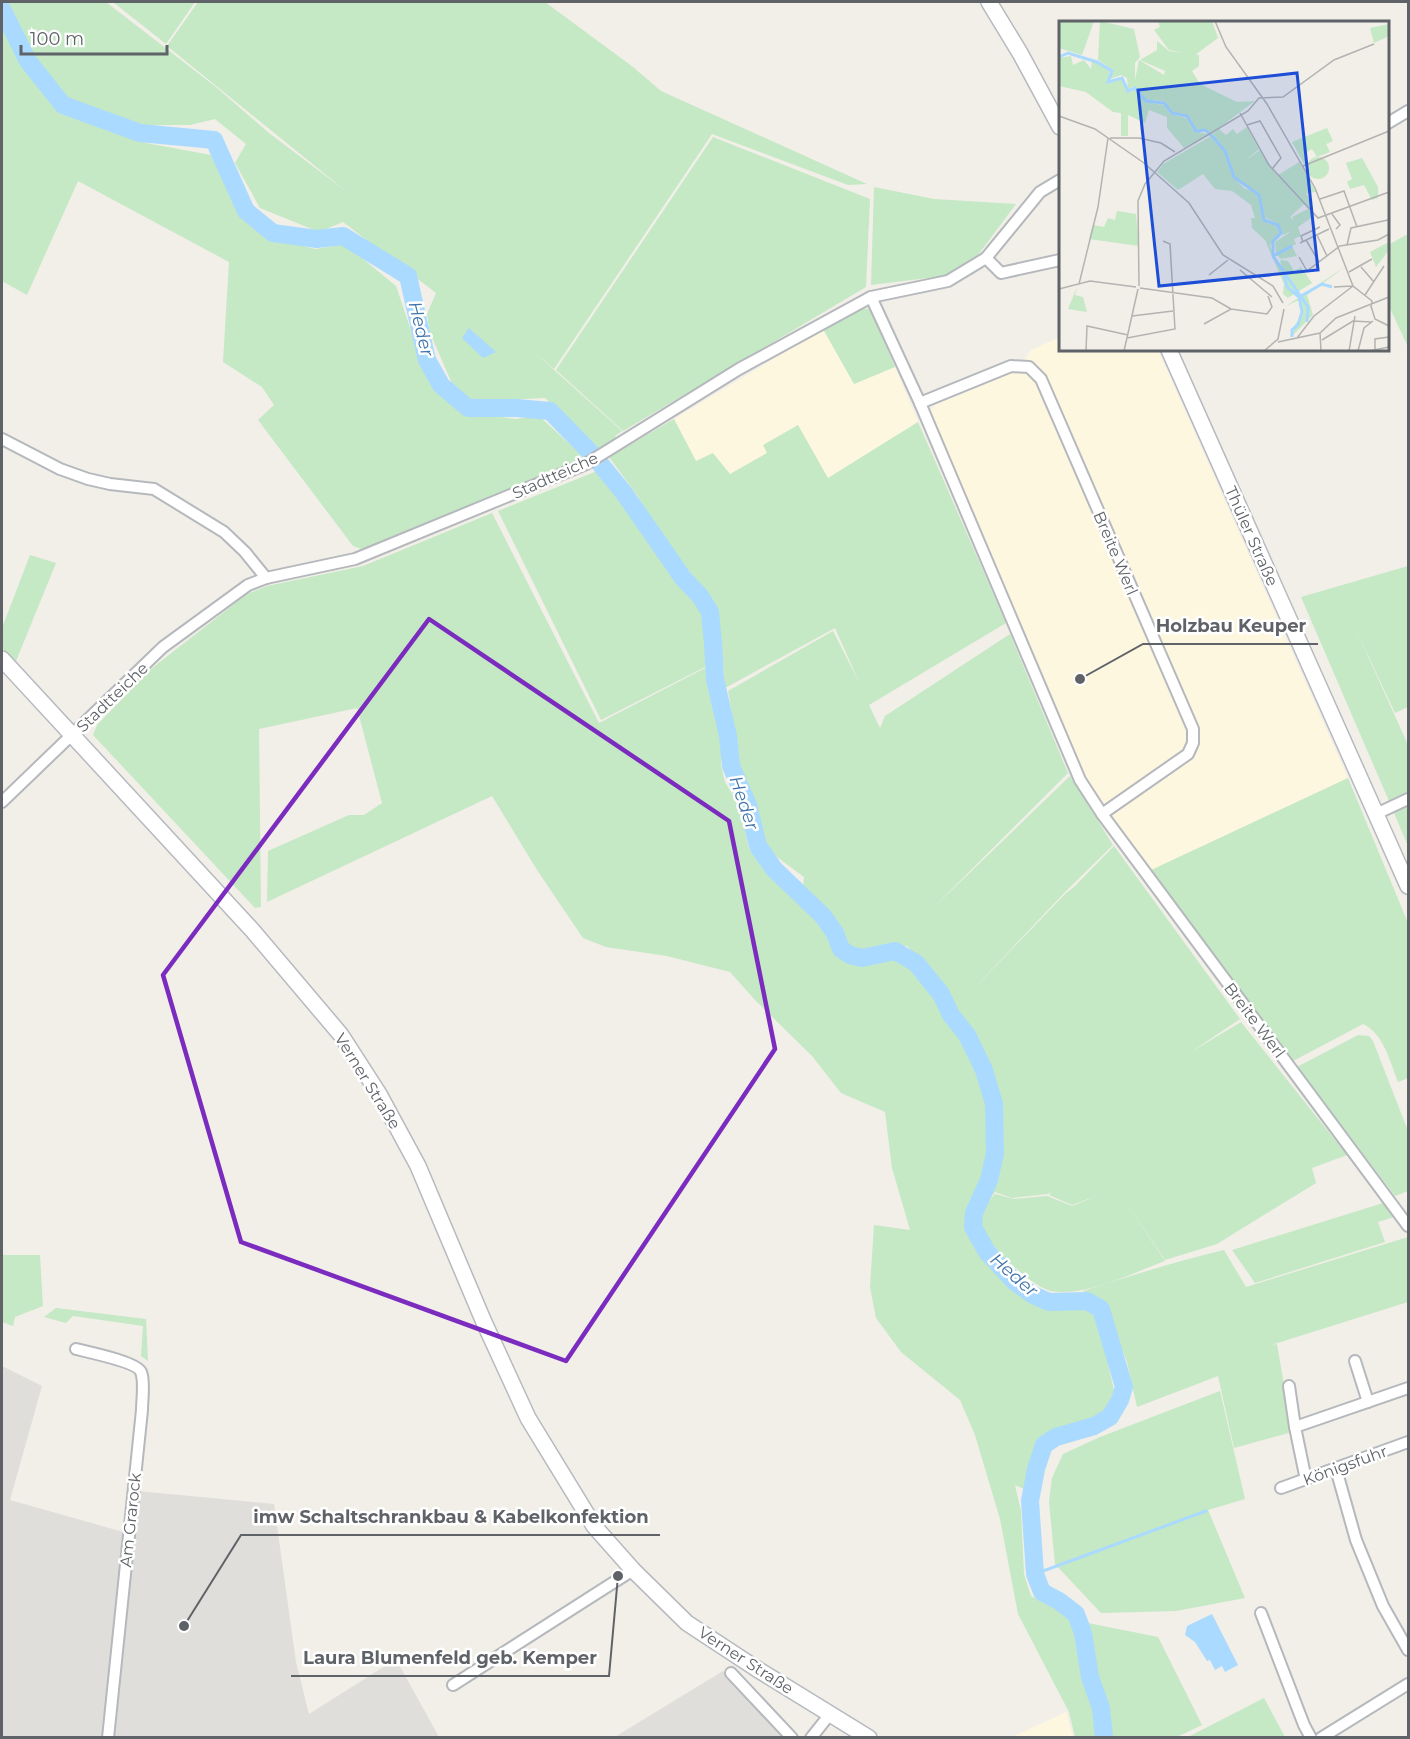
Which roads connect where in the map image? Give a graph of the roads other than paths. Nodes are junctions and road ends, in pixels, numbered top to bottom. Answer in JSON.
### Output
{"nodes":[{"id":1,"x":988,"y":2,"type":"edge"},
{"id":2,"x":1408,"y":111,"type":"edge"},
{"id":3,"x":1389,"y":122,"type":"edge"},
{"id":4,"x":1059,"y":125,"type":"edge"},
{"id":5,"x":1059,"y":181,"type":"edge"},
{"id":6,"x":986,"y":258,"type":"junction"},
{"id":7,"x":1059,"y":260,"type":"edge"},
{"id":8,"x":871,"y":297,"type":"junction"},
{"id":9,"x":1169,"y":351,"type":"edge"},
{"id":10,"x":920,"y":403,"type":"junction"},
{"id":11,"x":2,"y":440,"type":"edge"},
{"id":12,"x":266,"y":578,"type":"junction"},
{"id":13,"x":2,"y":659,"type":"edge"},
{"id":14,"x":73,"y":735,"type":"junction"},
{"id":15,"x":1408,"y":799,"type":"edge"},
{"id":16,"x":2,"y":802,"type":"edge"},
{"id":17,"x":1102,"y":814,"type":"junction"},
{"id":18,"x":1376,"y":814,"type":"junction"},
{"id":19,"x":1408,"y":886,"type":"edge"},
{"id":20,"x":1408,"y":1226,"type":"edge"},
{"id":21,"x":76,"y":1349,"type":"dead end"},
{"id":22,"x":1354,"y":1360,"type":"dead end"},
{"id":23,"x":1288,"y":1386,"type":"dead end"},
{"id":24,"x":1408,"y":1388,"type":"edge"},
{"id":25,"x":1368,"y":1402,"type":"junction"},
{"id":26,"x":1295,"y":1427,"type":"junction"},
{"id":27,"x":1408,"y":1442,"type":"edge"},
{"id":28,"x":1336,"y":1469,"type":"junction"},
{"id":29,"x":1306,"y":1479,"type":"junction"},
{"id":30,"x":1281,"y":1488,"type":"dead end"},
{"id":31,"x":633,"y":1570,"type":"junction"},
{"id":32,"x":1261,"y":1613,"type":"dead end"},
{"id":33,"x":1408,"y":1650,"type":"edge"},
{"id":34,"x":731,"y":1673,"type":"dead end"},
{"id":35,"x":1408,"y":1684,"type":"edge"},
{"id":36,"x":453,"y":1685,"type":"dead end"},
{"id":37,"x":830,"y":1714,"type":"junction"},
{"id":38,"x":108,"y":1737,"type":"edge"},
{"id":39,"x":792,"y":1737,"type":"edge"},
{"id":40,"x":811,"y":1737,"type":"edge"},
{"id":41,"x":869,"y":1737,"type":"edge"},
{"id":42,"x":1311,"y":1737,"type":"edge"},
{"id":43,"x":1320,"y":1737,"type":"edge"}],
"edges":[{"from":1,"to":4,"type":"main road"},
{"from":2,"to":3,"type":"street"},
{"from":5,"to":6,"type":"street","name":"Stadtteiche"},
{"from":6,"to":7,"type":"street"},
{"from":6,"to":8,"type":"street","name":"Stadtteiche"},
{"from":8,"to":10,"type":"street","name":"Breite Werl"},
{"from":8,"to":12,"type":"street","name":"Stadtteiche"},
{"from":9,"to":18,"type":"main road","name":"Thüler Straße"},
{"from":10,"to":17,"type":"street","name":"Breite Werl"},
{"from":10,"to":17,"type":"street","name":"Breite Werl"},
{"from":11,"to":12,"type":"street"},
{"from":12,"to":14,"type":"street","name":"Stadtteiche"},
{"from":13,"to":14,"type":"main road","name":"Verner Straße"},
{"from":14,"to":16,"type":"street","name":"Stadtteiche"},
{"from":14,"to":31,"type":"main road","name":"Verner Straße"},
{"from":15,"to":18,"type":"street"},
{"from":17,"to":20,"type":"street","name":"Breite Werl"},
{"from":18,"to":19,"type":"main road","name":"Thüler Straße"},
{"from":21,"to":38,"type":"street","name":"Am Grarock"},
{"from":22,"to":25,"type":"street"},
{"from":23,"to":26,"type":"street"},
{"from":24,"to":25,"type":"street"},
{"from":25,"to":26,"type":"street"},
{"from":26,"to":29,"type":"street"},
{"from":27,"to":28,"type":"street","name":"Königsfuhr"},
{"from":28,"to":29,"type":"street","name":"Königsfuhr"},
{"from":28,"to":33,"type":"street"},
{"from":29,"to":30,"type":"street","name":"Königsfuhr"},
{"from":31,"to":36,"type":"street"},
{"from":31,"to":37,"type":"main road","name":"Verner Straße"},
{"from":32,"to":42,"type":"street"},
{"from":34,"to":39,"type":"street","name":"Verner Straße"},
{"from":35,"to":43,"type":"street"},
{"from":37,"to":40,"type":"street"},
{"from":37,"to":41,"type":"main road","name":"Verner Straße"}]}
